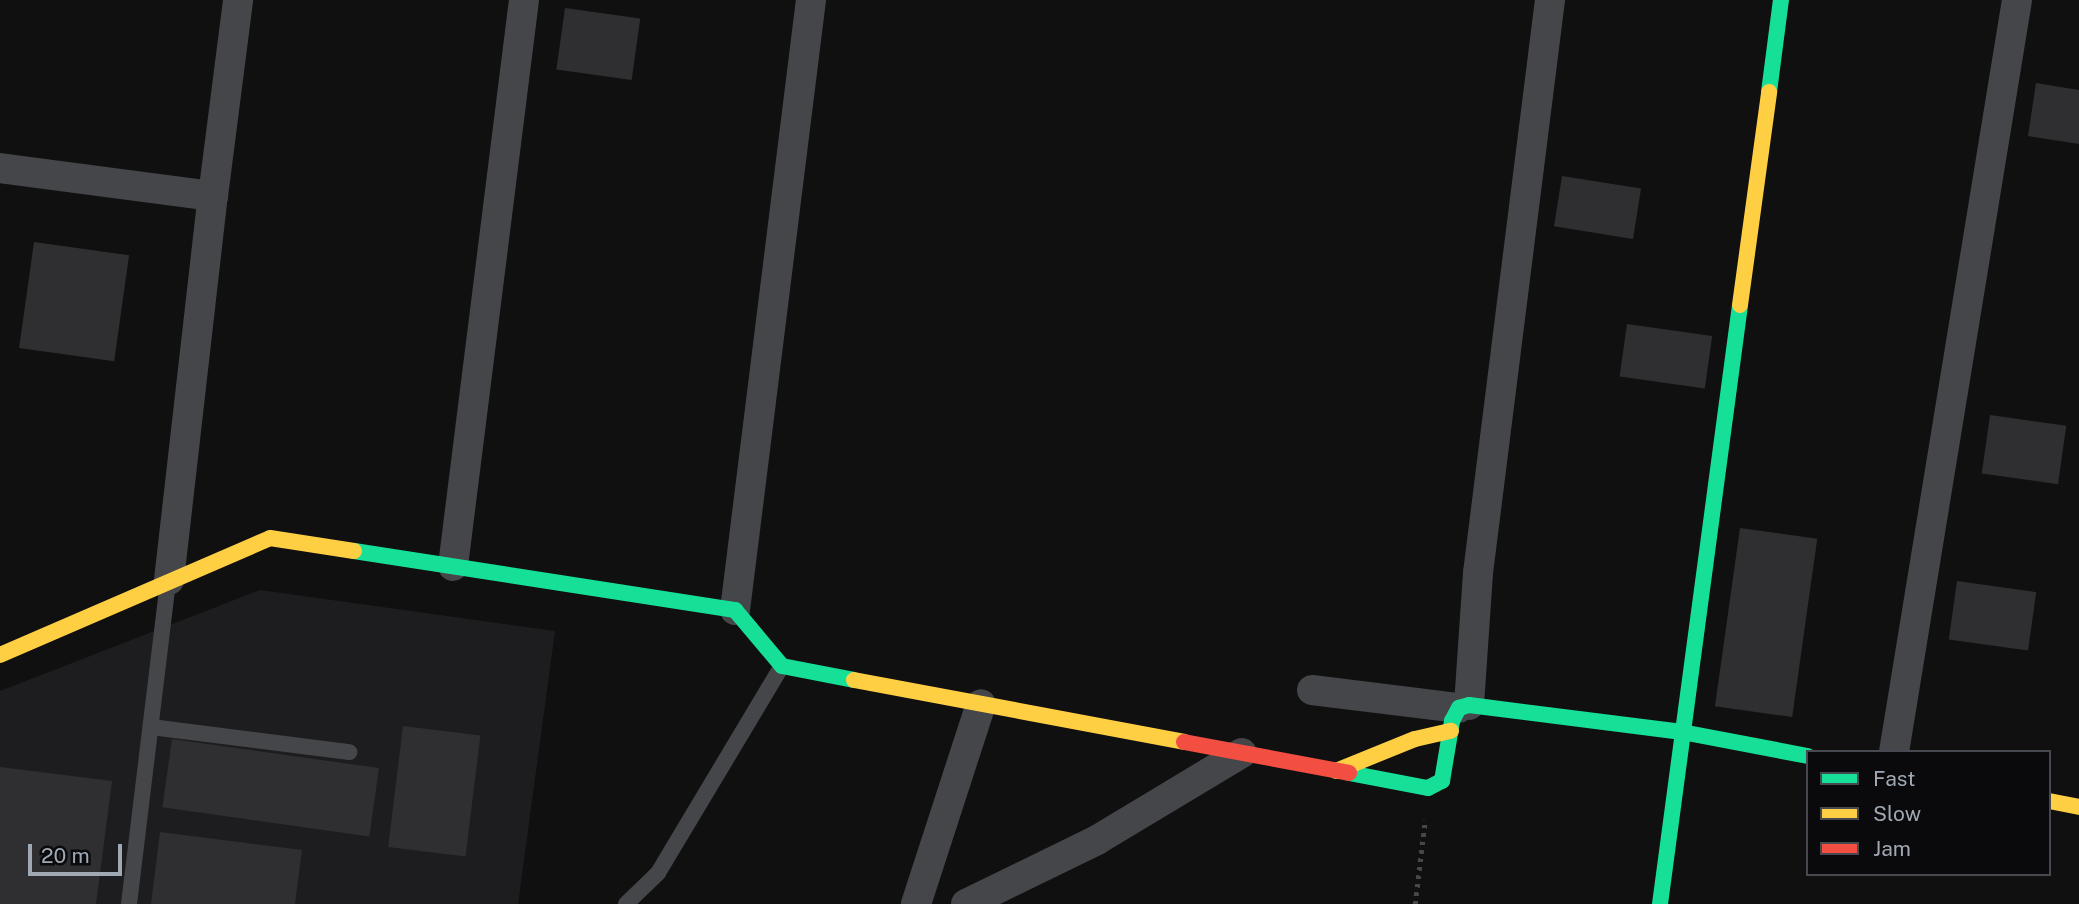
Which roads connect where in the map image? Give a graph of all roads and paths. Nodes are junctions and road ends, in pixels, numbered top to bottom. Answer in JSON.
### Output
{"nodes":[{"id":1,"x":238,"y":0,"type":"edge"},
{"id":2,"x":524,"y":0,"type":"edge"},
{"id":3,"x":811,"y":0,"type":"edge"},
{"id":4,"x":1550,"y":0,"type":"edge"},
{"id":5,"x":1782,"y":0,"type":"edge"},
{"id":6,"x":2017,"y":0,"type":"edge"},
{"id":7,"x":0,"y":168,"type":"edge"},
{"id":8,"x":213,"y":196,"type":"junction"},
{"id":9,"x":453,"y":566,"type":"junction"},
{"id":10,"x":169,"y":580,"type":"junction"},
{"id":11,"x":735,"y":610,"type":"junction"},
{"id":12,"x":0,"y":655,"type":"edge"},
{"id":13,"x":782,"y":666,"type":"junction"},
{"id":14,"x":1312,"y":690,"type":"dead end"},
{"id":15,"x":981,"y":704,"type":"junction"},
{"id":16,"x":1460,"y":714,"type":"junction"},
{"id":17,"x":151,"y":727,"type":"junction"},
{"id":18,"x":1682,"y":732,"type":"junction"},
{"id":19,"x":1894,"y":750,"type":"edge"},
{"id":20,"x":349,"y":752,"type":"dead end"},
{"id":21,"x":1242,"y":753,"type":"junction"},
{"id":22,"x":1806,"y":756,"type":"edge"},
{"id":23,"x":1336,"y":771,"type":"junction"},
{"id":24,"x":1429,"y":788,"type":"junction"},
{"id":25,"x":2051,"y":801,"type":"edge"},
{"id":26,"x":2079,"y":807,"type":"edge"},
{"id":27,"x":129,"y":904,"type":"edge"},
{"id":28,"x":626,"y":904,"type":"edge"},
{"id":29,"x":916,"y":904,"type":"edge"},
{"id":30,"x":966,"y":904,"type":"edge"},
{"id":31,"x":1415,"y":904,"type":"edge"},
{"id":32,"x":1660,"y":904,"type":"edge"}],
"edges":[{"from":1,"to":8,"type":"street"},
{"from":2,"to":9,"type":"street"},
{"from":3,"to":11,"type":"street"},
{"from":4,"to":16,"type":"street"},
{"from":5,"to":18,"type":"street"},
{"from":6,"to":19,"type":"street"},
{"from":7,"to":8,"type":"street"},
{"from":8,"to":10,"type":"street"},
{"from":9,"to":10,"type":"street"},
{"from":9,"to":11,"type":"street"},
{"from":10,"to":12,"type":"street"},
{"from":10,"to":17,"type":"lane"},
{"from":11,"to":13,"type":"street"},
{"from":13,"to":15,"type":"street"},
{"from":13,"to":28,"type":"lane"},
{"from":14,"to":16,"type":"street"},
{"from":15,"to":21,"type":"street"},
{"from":15,"to":29,"type":"street"},
{"from":16,"to":18,"type":"street"},
{"from":16,"to":23,"type":"street"},
{"from":16,"to":24,"type":"street"},
{"from":17,"to":20,"type":"lane"},
{"from":17,"to":27,"type":"lane"},
{"from":18,"to":22,"type":"street"},
{"from":18,"to":32,"type":"street"},
{"from":21,"to":23,"type":"street"},
{"from":21,"to":30,"type":"street"},
{"from":23,"to":24,"type":"street"},
{"from":24,"to":31,"type":"path"},
{"from":25,"to":26,"type":"street"}]}
